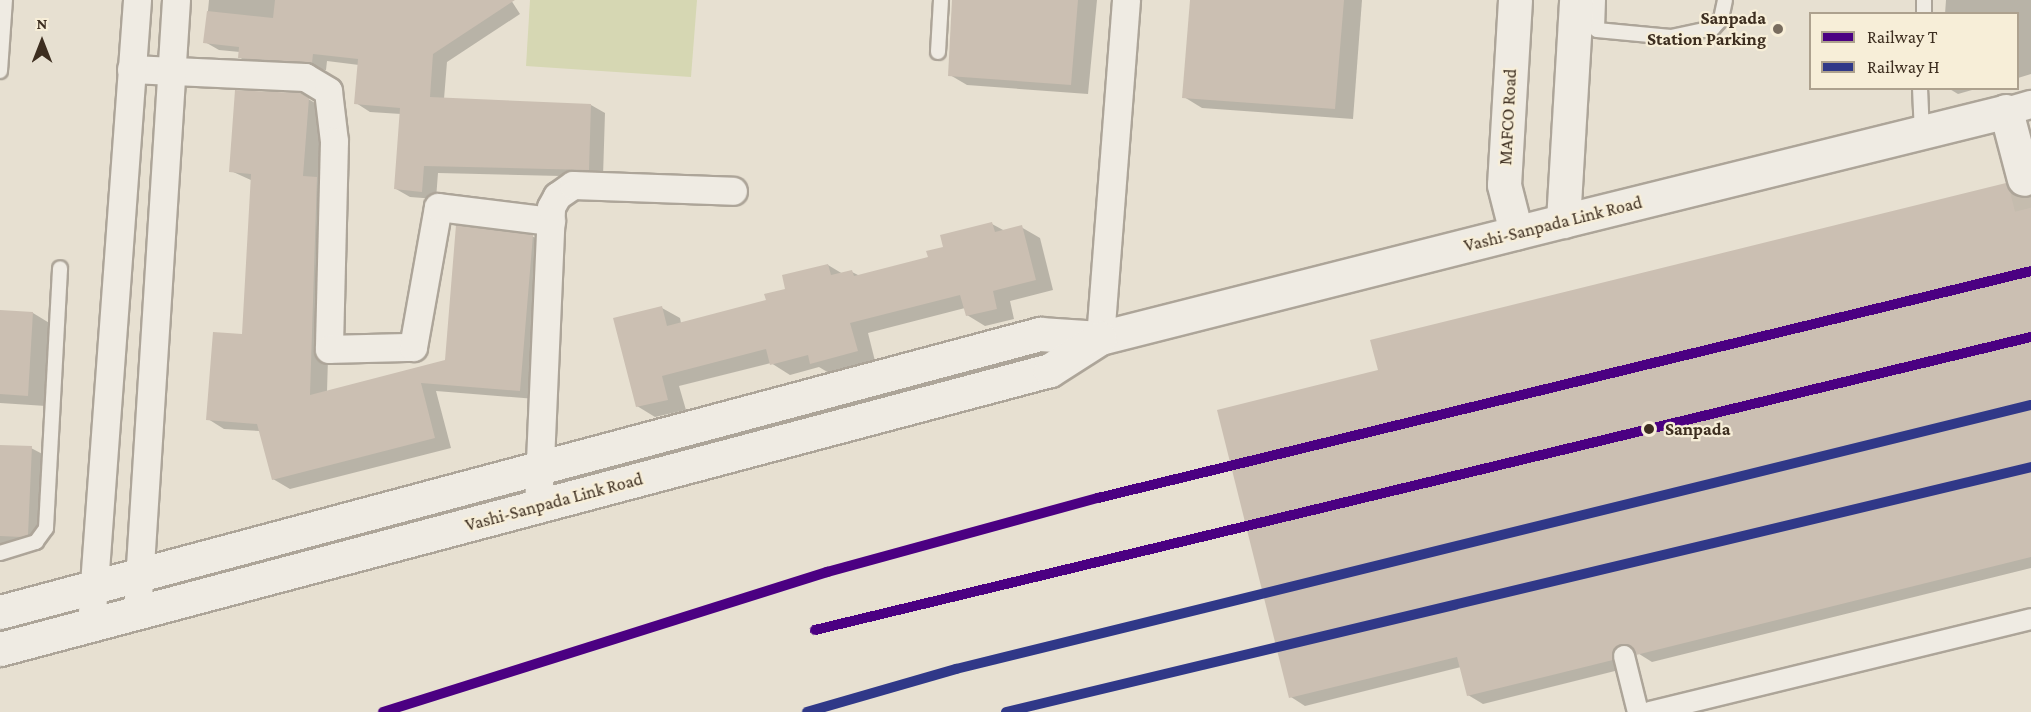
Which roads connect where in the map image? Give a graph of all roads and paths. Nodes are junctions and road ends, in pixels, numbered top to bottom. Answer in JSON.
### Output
{"nodes":[{"id":1,"x":5,"y":0,"type":"edge"},
{"id":2,"x":137,"y":0,"type":"edge"},
{"id":3,"x":176,"y":0,"type":"edge"},
{"id":4,"x":941,"y":0,"type":"edge"},
{"id":5,"x":1126,"y":0,"type":"edge"},
{"id":6,"x":1515,"y":0,"type":"edge"},
{"id":7,"x":1576,"y":0,"type":"edge"},
{"id":8,"x":1598,"y":0,"type":"edge"},
{"id":9,"x":1725,"y":0,"type":"edge"},
{"id":10,"x":938,"y":52,"type":"dead end"},
{"id":11,"x":131,"y":69,"type":"junction"},
{"id":12,"x":0,"y":70,"type":"edge"},
{"id":13,"x":169,"y":72,"type":"junction"},
{"id":14,"x":1920,"y":90,"type":"edge"},
{"id":15,"x":2018,"y":107,"type":"edge"},
{"id":16,"x":1922,"y":133,"type":"junction"},
{"id":17,"x":2024,"y":179,"type":"tunnel mouth"},
{"id":18,"x":733,"y":191,"type":"dead end"},
{"id":19,"x":551,"y":221,"type":"junction"},
{"id":20,"x":1563,"y":221,"type":"junction"},
{"id":21,"x":1516,"y":232,"type":"junction"},
{"id":22,"x":60,"y":268,"type":"dead end"},
{"id":23,"x":1100,"y":338,"type":"junction"},
{"id":24,"x":538,"y":467,"type":"junction"},
{"id":25,"x":538,"y":507,"type":"junction"},
{"id":26,"x":0,"y":553,"type":"edge"},
{"id":27,"x":139,"y":578,"type":"junction"},
{"id":28,"x":93,"y":588,"type":"junction"},
{"id":29,"x":0,"y":612,"type":"edge"},
{"id":30,"x":137,"y":613,"type":"junction"},
{"id":31,"x":2031,"y":619,"type":"edge"},
{"id":32,"x":91,"y":625,"type":"junction"},
{"id":33,"x":0,"y":649,"type":"edge"},
{"id":34,"x":1624,"y":656,"type":"dead end"},
{"id":35,"x":1638,"y":712,"type":"edge"},
{"id":36,"x":1650,"y":712,"type":"edge"}],
"edges":[{"from":1,"to":12,"type":"lane"},
{"from":2,"to":11,"type":"street"},
{"from":3,"to":13,"type":"street"},
{"from":4,"to":10,"type":"lane"},
{"from":5,"to":23,"type":"street"},
{"from":6,"to":21,"type":"main road","name":"MAFCO Road"},
{"from":7,"to":20,"type":"main road"},
{"from":8,"to":9,"type":"lane"},
{"from":11,"to":13,"type":"street"},
{"from":11,"to":28,"type":"street"},
{"from":13,"to":19,"type":"street"},
{"from":13,"to":27,"type":"street"},
{"from":14,"to":16,"type":"lane"},
{"from":15,"to":16,"type":"main road","name":"Vashi-Sanpada Link Road"},
{"from":15,"to":17,"type":"main road"},
{"from":16,"to":20,"type":"main road","name":"Vashi-Sanpada Link Road"},
{"from":18,"to":19,"type":"street"},
{"from":19,"to":24,"type":"street"},
{"from":20,"to":21,"type":"main road","name":"Vashi-Sanpada Link Road"},
{"from":21,"to":23,"type":"main road","name":"Vashi-Sanpada Link Road"},
{"from":22,"to":26,"type":"lane"},
{"from":23,"to":24,"type":"main road","name":"Vashi-Sanpada Link Road"},
{"from":23,"to":25,"type":"main road","name":"Vashi-Sanpada Link Road"},
{"from":24,"to":25,"type":"street"},
{"from":24,"to":27,"type":"main road","name":"Vashi-Sanpada Link Road"},
{"from":25,"to":30,"type":"main road","name":"Vashi-Sanpada Link Road"},
{"from":27,"to":28,"type":"main road","name":"Vashi-Sanpada Link Road"},
{"from":27,"to":30,"type":"street"},
{"from":28,"to":29,"type":"main road","name":"Vashi-Sanpada Link Road"},
{"from":28,"to":32,"type":"street"},
{"from":30,"to":32,"type":"main road","name":"Vashi-Sanpada Link Road"},
{"from":31,"to":36,"type":"street"},
{"from":32,"to":33,"type":"main road","name":"Vashi-Sanpada Link Road"},
{"from":34,"to":35,"type":"street"}]}
